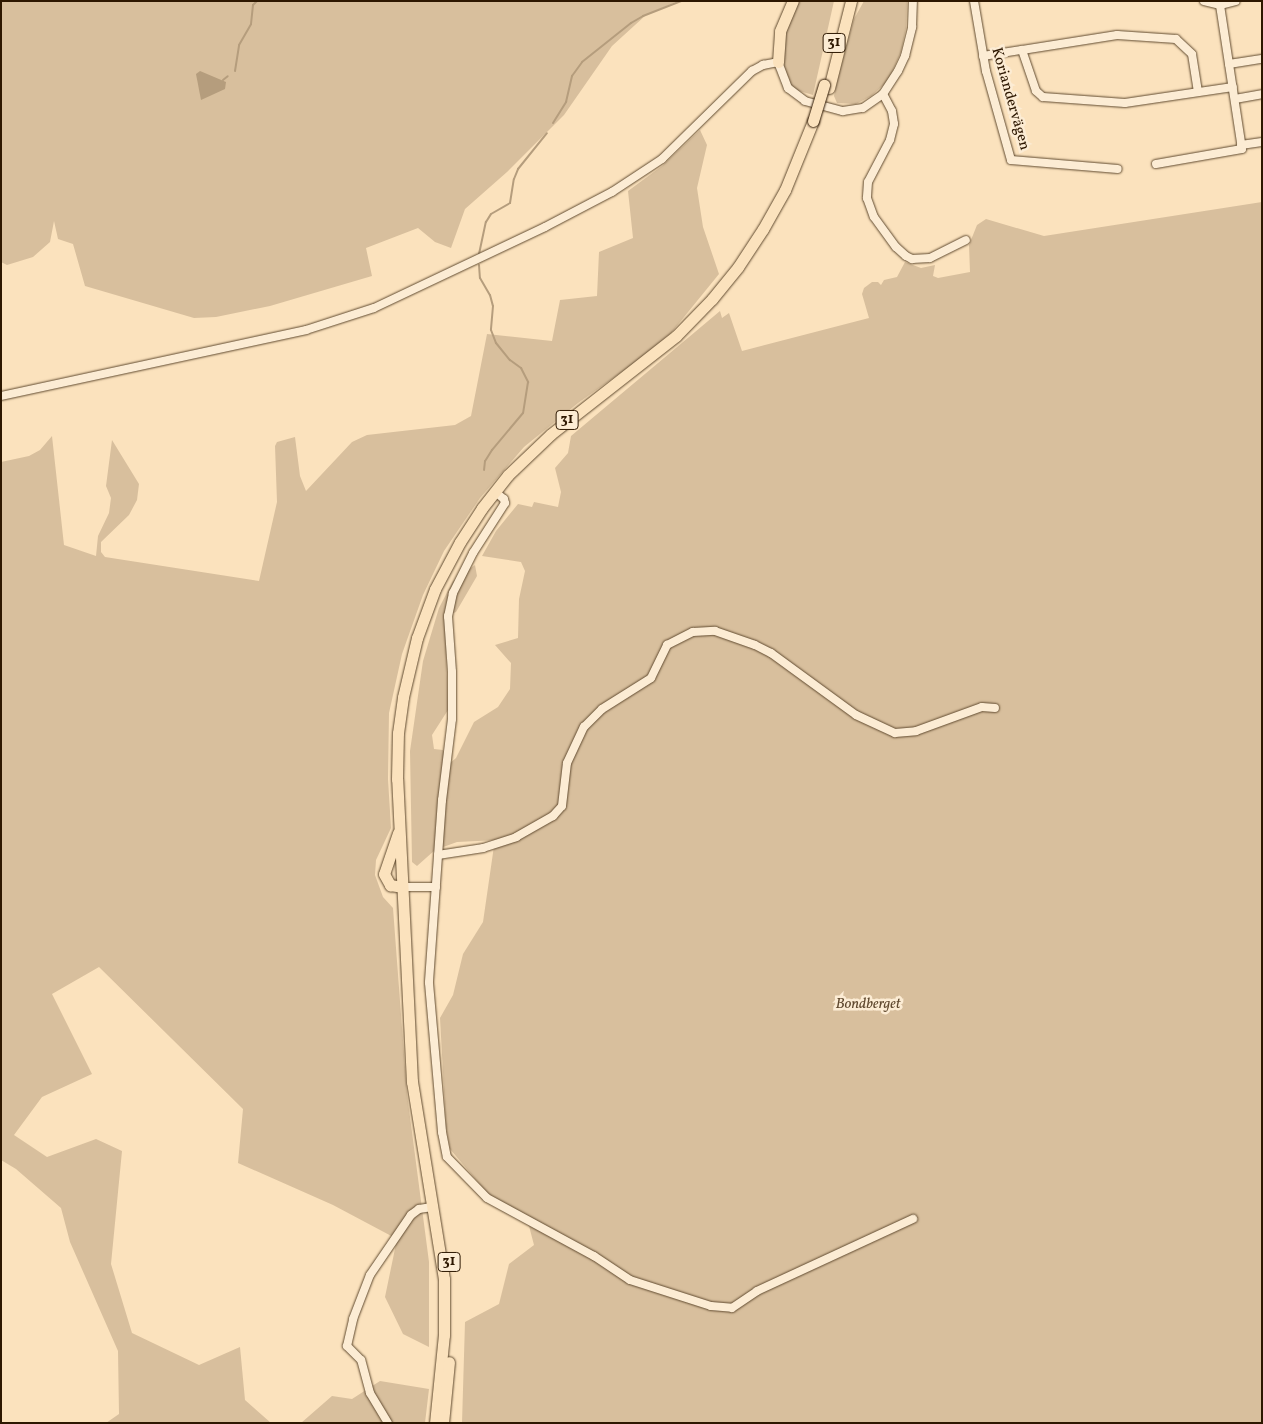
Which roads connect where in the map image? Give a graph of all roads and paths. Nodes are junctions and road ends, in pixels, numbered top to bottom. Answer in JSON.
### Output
{"nodes":[{"id":1,"x":793,"y":1,"type":"edge"},
{"id":2,"x":845,"y":1,"type":"edge"},
{"id":3,"x":851,"y":1,"type":"edge"},
{"id":4,"x":858,"y":1,"type":"edge"},
{"id":5,"x":913,"y":1,"type":"edge"},
{"id":6,"x":974,"y":1,"type":"edge"},
{"id":7,"x":1204,"y":1,"type":"edge"},
{"id":8,"x":1236,"y":1,"type":"edge"},
{"id":9,"x":1220,"y":6,"type":"junction"},
{"id":10,"x":848,"y":15,"type":"junction"},
{"id":11,"x":1022,"y":50,"type":"junction"},
{"id":12,"x":983,"y":56,"type":"junction"},
{"id":13,"x":1262,"y":59,"type":"edge"},
{"id":14,"x":778,"y":62,"type":"junction"},
{"id":15,"x":1230,"y":64,"type":"junction"},
{"id":16,"x":826,"y":86,"type":"junction"},
{"id":17,"x":1233,"y":87,"type":"junction"},
{"id":18,"x":1198,"y":92,"type":"junction"},
{"id":19,"x":883,"y":94,"type":"junction"},
{"id":20,"x":1262,"y":94,"type":"edge"},
{"id":21,"x":1235,"y":98,"type":"junction"},
{"id":22,"x":816,"y":122,"type":"junction"},
{"id":23,"x":1262,"y":142,"type":"edge"},
{"id":24,"x":1241,"y":144,"type":"junction"},
{"id":25,"x":1156,"y":164,"type":"dead end"},
{"id":26,"x":1118,"y":169,"type":"dead end"},
{"id":27,"x":966,"y":240,"type":"dead end"},
{"id":28,"x":1,"y":396,"type":"edge"},
{"id":29,"x":499,"y":496,"type":"junction"},
{"id":30,"x":995,"y":708,"type":"dead end"},
{"id":31,"x":399,"y":829,"type":"junction"},
{"id":32,"x":438,"y":855,"type":"junction"},
{"id":33,"x":405,"y":887,"type":"junction"},
{"id":34,"x":436,"y":887,"type":"junction"},
{"id":35,"x":432,"y":1206,"type":"junction"},
{"id":36,"x":913,"y":1219,"type":"dead end"},
{"id":37,"x":388,"y":1423,"type":"edge"},
{"id":38,"x":435,"y":1423,"type":"edge"},
{"id":39,"x":444,"y":1423,"type":"edge"}],
"edges":[{"from":1,"to":14,"type":"highway"},
{"from":2,"to":16,"type":"highway","number":"31"},
{"from":3,"to":10,"type":"highway","number":"31"},
{"from":4,"to":10,"type":"highway"},
{"from":5,"to":19,"type":"street"},
{"from":6,"to":12,"type":"street","name":"Koriandervägen"},
{"from":7,"to":9,"type":"street"},
{"from":8,"to":9,"type":"street"},
{"from":9,"to":15,"type":"street"},
{"from":10,"to":16,"type":"highway","number":"31"},
{"from":11,"to":12,"type":"street"},
{"from":11,"to":18,"type":"street"},
{"from":11,"to":18,"type":"street"},
{"from":12,"to":26,"type":"street","name":"Koriandervägen"},
{"from":13,"to":15,"type":"street"},
{"from":14,"to":19,"type":"street"},
{"from":14,"to":28,"type":"street"},
{"from":15,"to":17,"type":"street"},
{"from":16,"to":22,"type":"highway","number":"31","bridge":true},
{"from":17,"to":18,"type":"street"},
{"from":17,"to":21,"type":"street"},
{"from":19,"to":27,"type":"street"},
{"from":20,"to":21,"type":"street"},
{"from":21,"to":24,"type":"street"},
{"from":22,"to":29,"type":"highway","number":"31"},
{"from":22,"to":31,"type":"highway","number":"31"},
{"from":23,"to":24,"type":"street"},
{"from":24,"to":25,"type":"street"},
{"from":29,"to":32,"type":"street"},
{"from":29,"to":33,"type":"highway","number":"31"},
{"from":30,"to":32,"type":"street"},
{"from":31,"to":33,"type":"highway","number":"31"},
{"from":31,"to":33,"type":"highway"},
{"from":32,"to":34,"type":"street"},
{"from":33,"to":34,"type":"street"},
{"from":33,"to":35,"type":"highway","number":"31"},
{"from":33,"to":39,"type":"highway","number":"31"},
{"from":34,"to":36,"type":"street"},
{"from":35,"to":37,"type":"street"},
{"from":35,"to":38,"type":"highway","number":"31"}]}
